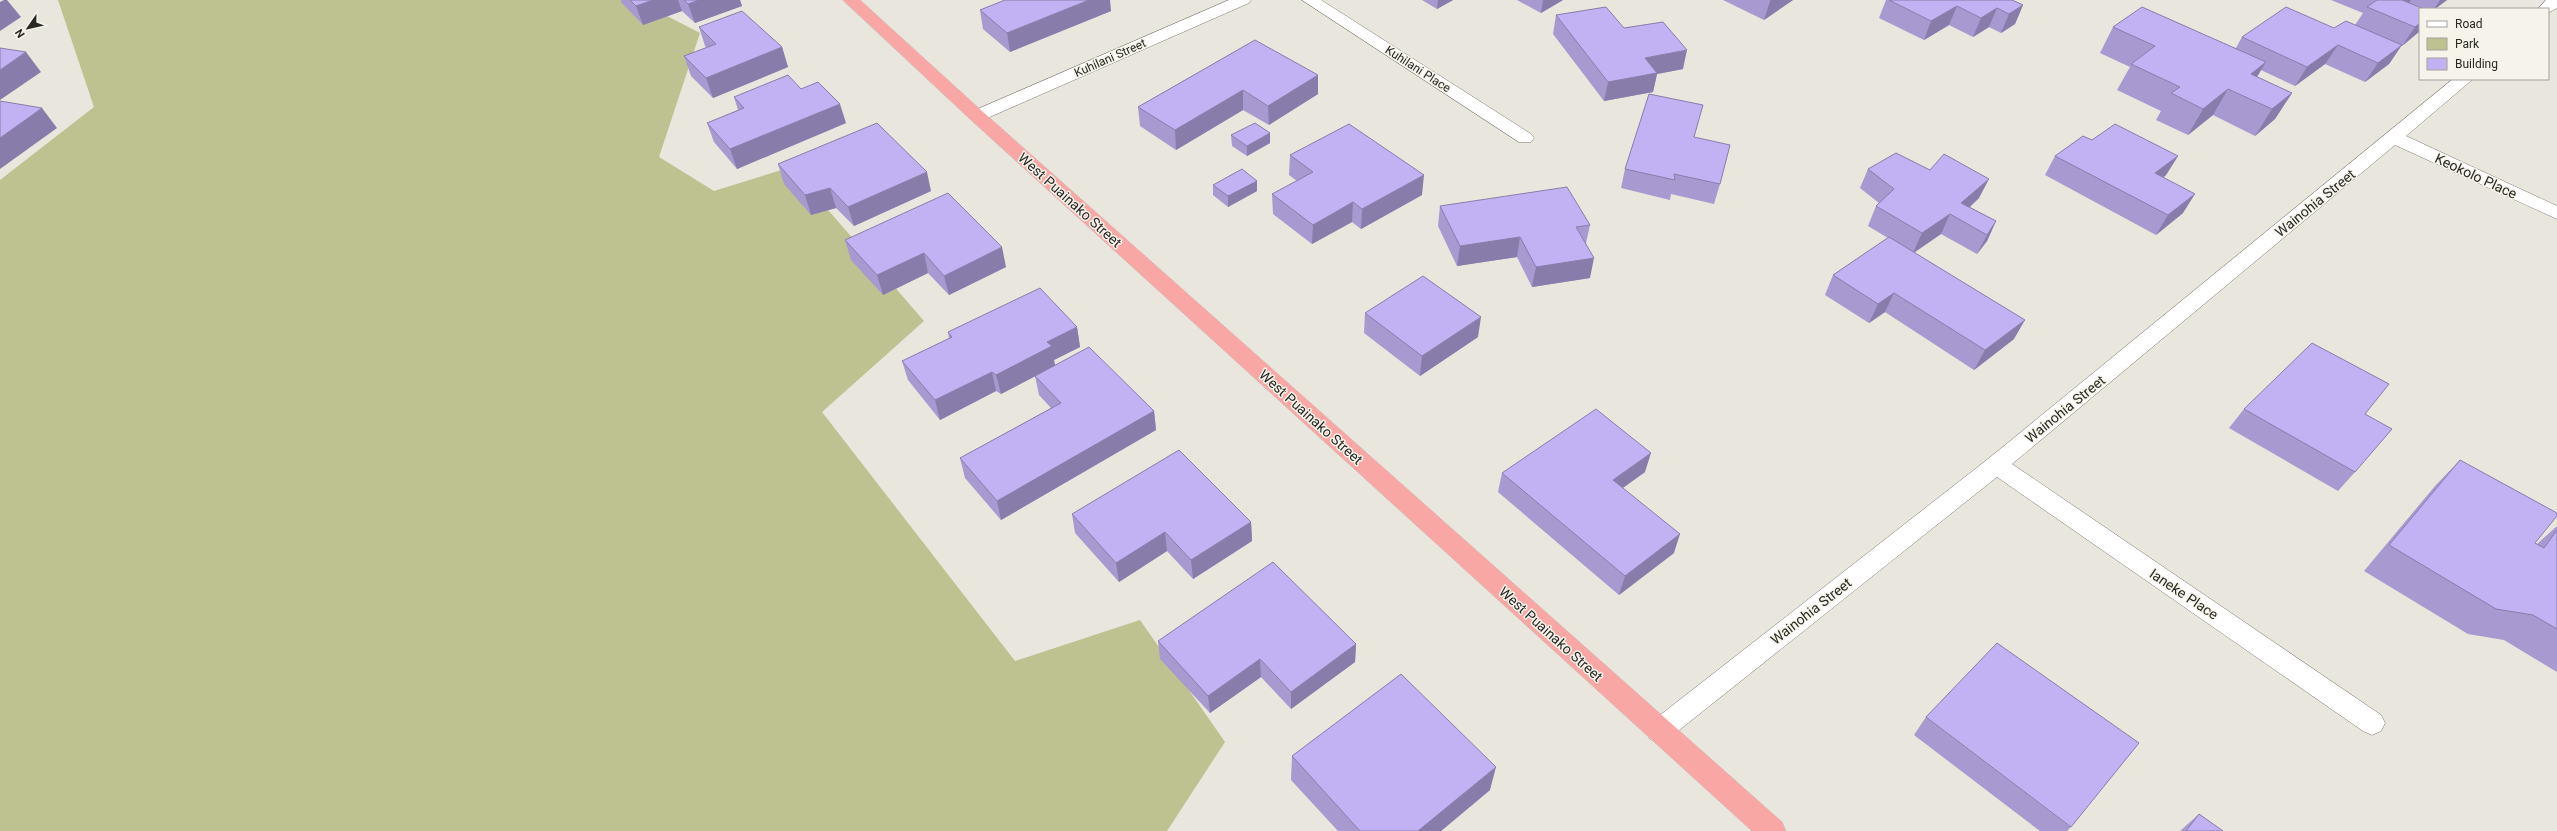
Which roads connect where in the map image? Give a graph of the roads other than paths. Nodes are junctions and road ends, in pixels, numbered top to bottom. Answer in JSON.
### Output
{"nodes":[{"id":1,"x":851,"y":0,"type":"edge"},
{"id":2,"x":1243,"y":0,"type":"edge"},
{"id":3,"x":1310,"y":0,"type":"edge"},
{"id":4,"x":2556,"y":0,"type":"edge"},
{"id":5,"x":2547,"y":8,"type":"edge"},
{"id":6,"x":2463,"y":80,"type":"edge"},
{"id":7,"x":977,"y":116,"type":"junction"},
{"id":8,"x":1525,"y":138,"type":"dead end"},
{"id":9,"x":2395,"y":138,"type":"junction"},
{"id":10,"x":2557,"y":213,"type":"edge"},
{"id":11,"x":1996,"y":465,"type":"junction"},
{"id":12,"x":2372,"y":723,"type":"dead end"},
{"id":13,"x":1659,"y":731,"type":"junction"},
{"id":14,"x":1772,"y":831,"type":"edge"}],
"edges":[{"from":1,"to":7,"type":"highway","name":"West Puainako Street"},
{"from":2,"to":7,"type":"street","name":"Kuhilani Street"},
{"from":3,"to":8,"type":"street","name":"Kuhilani Place"},
{"from":4,"to":5,"type":"street"},
{"from":6,"to":9,"type":"street","name":"Wainohia Street"},
{"from":7,"to":13,"type":"highway","name":"West Puainako Street"},
{"from":9,"to":10,"type":"street","name":"Keokolo Place"},
{"from":9,"to":11,"type":"street","name":"Wainohia Street"},
{"from":11,"to":12,"type":"street","name":"Ianeke Place"},
{"from":11,"to":13,"type":"street","name":"Wainohia Street"},
{"from":13,"to":14,"type":"highway","name":"West Puainako Street"}]}
